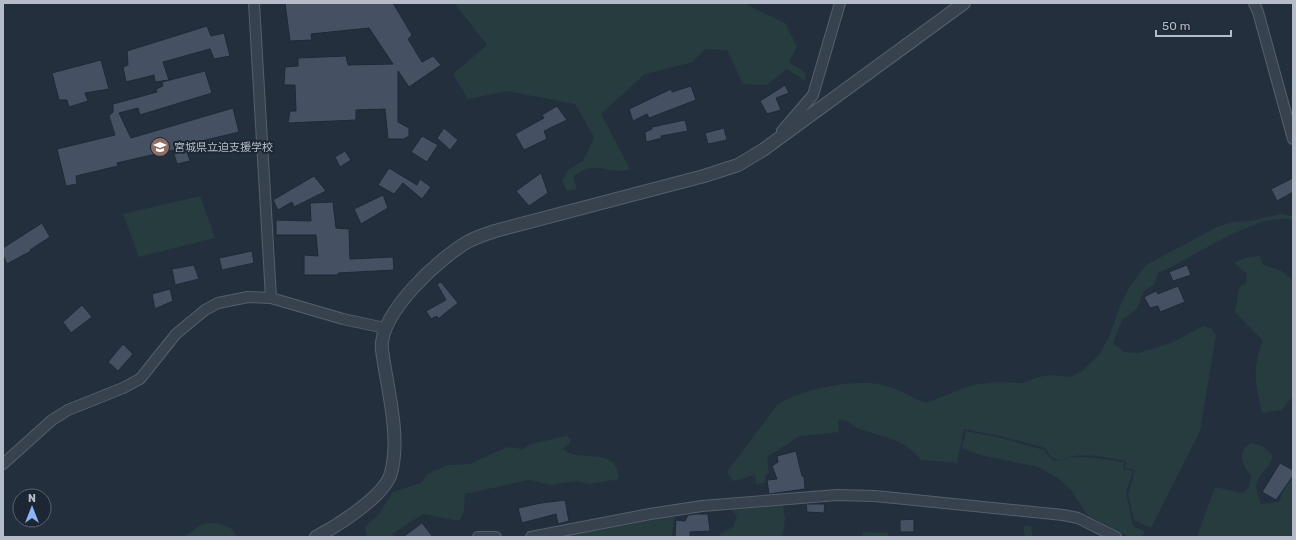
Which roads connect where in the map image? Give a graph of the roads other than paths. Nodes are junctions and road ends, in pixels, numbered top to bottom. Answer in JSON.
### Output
{"nodes":[{"id":1,"x":254,"y":3,"type":"edge"},
{"id":2,"x":840,"y":3,"type":"edge"},
{"id":3,"x":964,"y":3,"type":"edge"},
{"id":4,"x":1254,"y":3,"type":"edge"},
{"id":5,"x":1293,"y":139,"type":"edge"},
{"id":6,"x":763,"y":150,"type":"junction"},
{"id":7,"x":271,"y":298,"type":"junction"},
{"id":8,"x":384,"y":328,"type":"junction"},
{"id":9,"x":3,"y":464,"type":"edge"},
{"id":10,"x":316,"y":537,"type":"edge"},
{"id":11,"x":478,"y":537,"type":"edge"},
{"id":12,"x":496,"y":537,"type":"edge"},
{"id":13,"x":531,"y":537,"type":"edge"},
{"id":14,"x":1116,"y":537,"type":"edge"}],
"edges":[{"from":1,"to":7,"type":"street"},
{"from":2,"to":6,"type":"street"},
{"from":3,"to":6,"type":"street"},
{"from":4,"to":5,"type":"street"},
{"from":6,"to":8,"type":"street"},
{"from":7,"to":8,"type":"street"},
{"from":7,"to":9,"type":"street"},
{"from":8,"to":10,"type":"street"},
{"from":11,"to":12,"type":"street"},
{"from":13,"to":14,"type":"street"}]}
